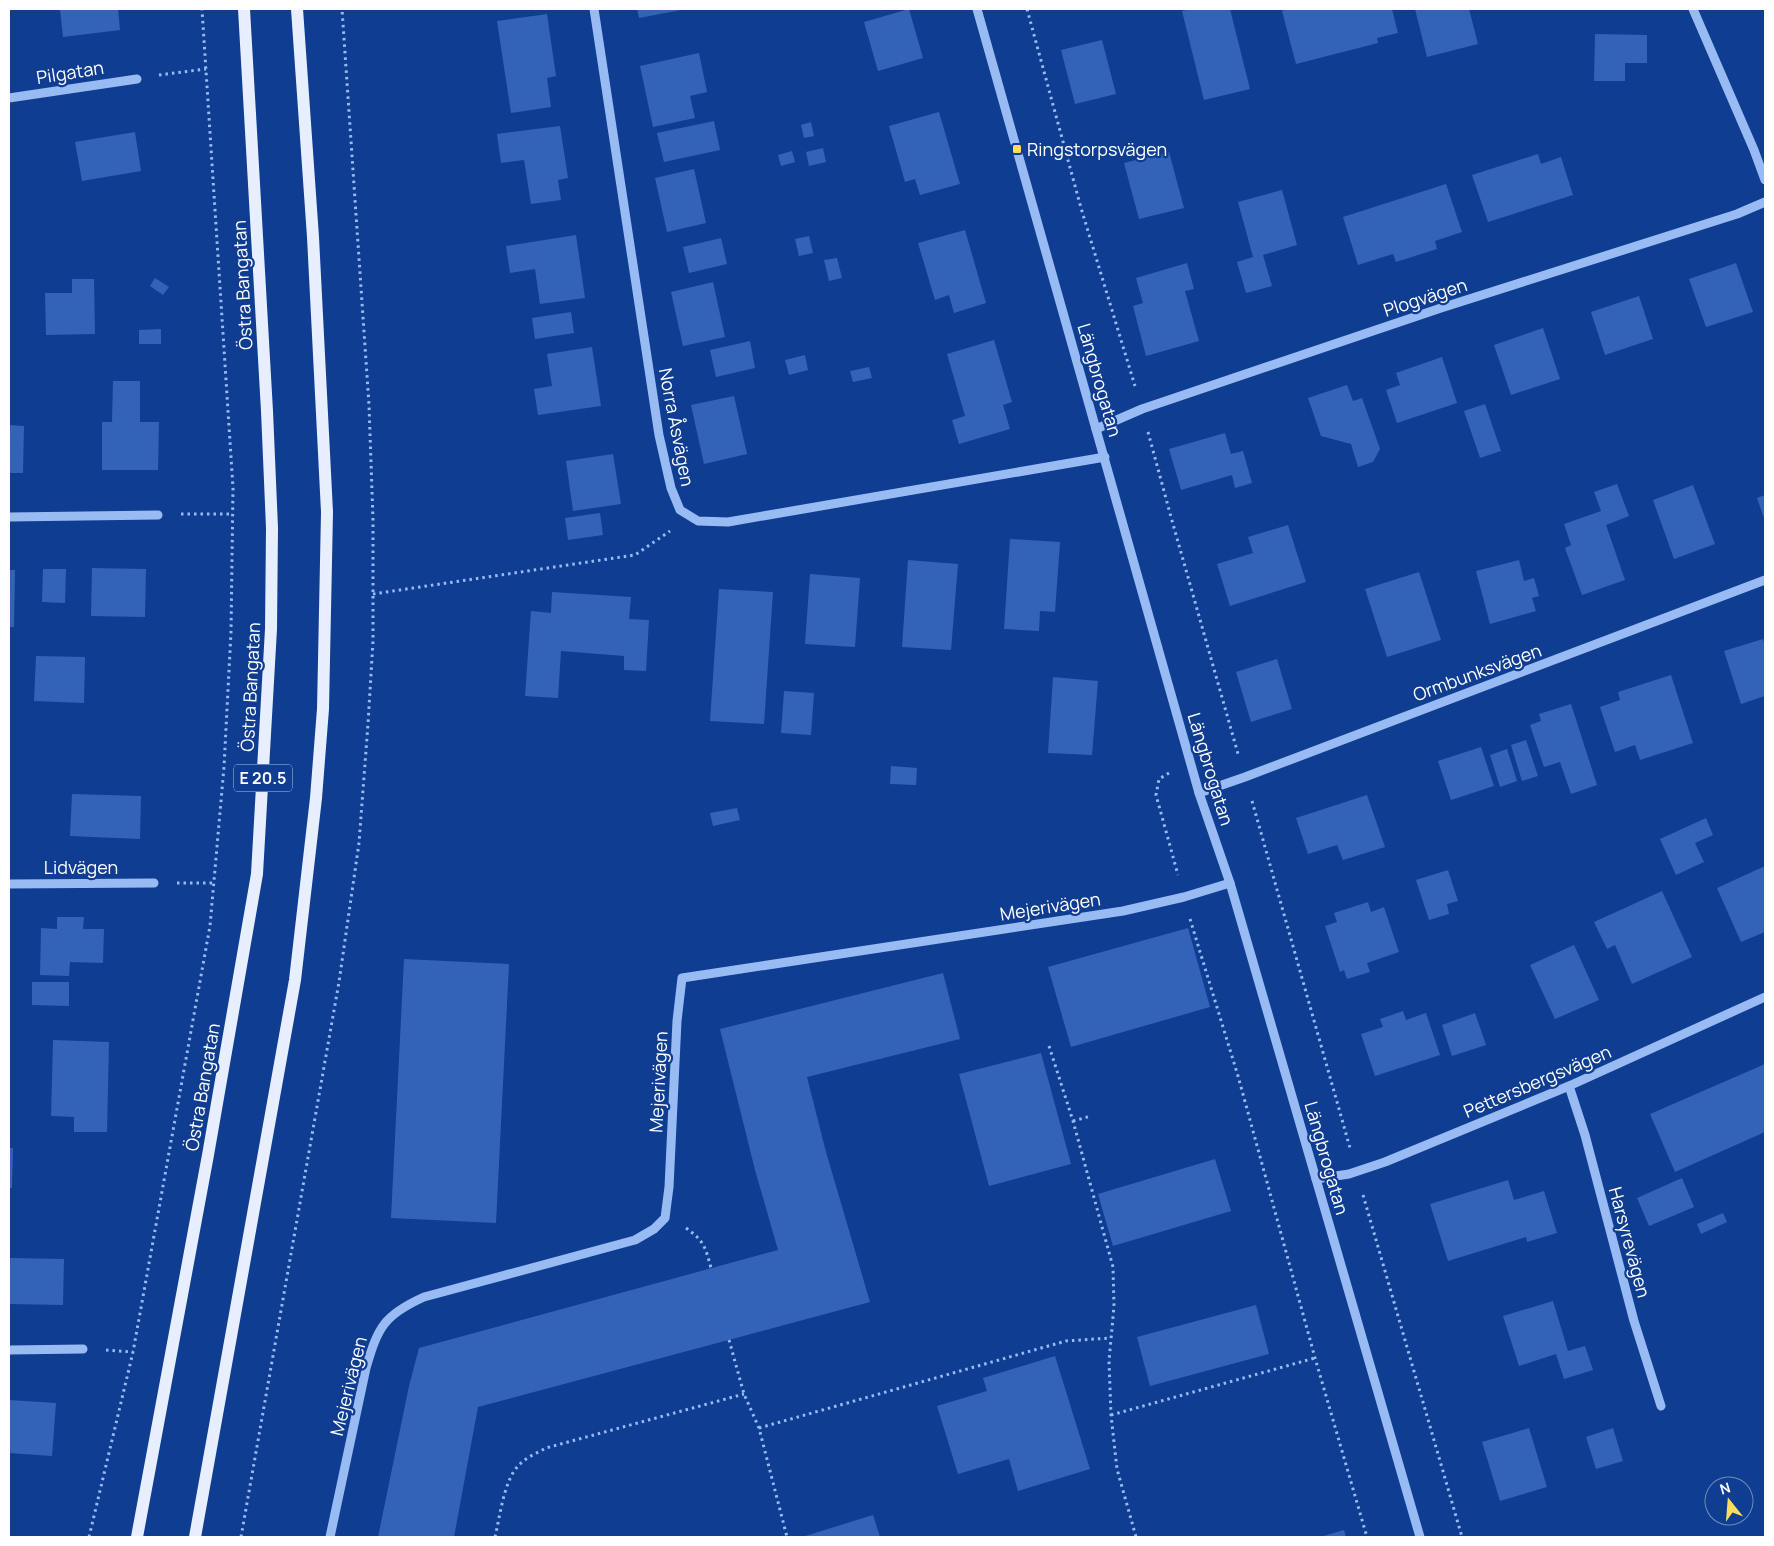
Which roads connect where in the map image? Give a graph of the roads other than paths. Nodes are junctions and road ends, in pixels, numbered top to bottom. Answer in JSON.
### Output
{"nodes":[{"id":1,"x":244,"y":9,"type":"edge"},
{"id":2,"x":297,"y":9,"type":"edge"},
{"id":3,"x":594,"y":9,"type":"edge"},
{"id":4,"x":977,"y":9,"type":"edge"},
{"id":5,"x":1693,"y":9,"type":"edge"},
{"id":6,"x":137,"y":79,"type":"road end"},
{"id":7,"x":9,"y":98,"type":"edge"},
{"id":8,"x":1765,"y":180,"type":"edge"},
{"id":9,"x":1765,"y":202,"type":"edge"},
{"id":10,"x":1096,"y":429,"type":"junction"},
{"id":11,"x":1105,"y":457,"type":"junction"},
{"id":12,"x":158,"y":515,"type":"road end"},
{"id":13,"x":9,"y":517,"type":"edge"},
{"id":14,"x":1765,"y":580,"type":"edge"},
{"id":15,"x":1199,"y":793,"type":"junction"},
{"id":16,"x":154,"y":883,"type":"road end"},
{"id":17,"x":9,"y":884,"type":"edge"},
{"id":18,"x":1230,"y":884,"type":"junction"},
{"id":19,"x":1765,"y":997,"type":"edge"},
{"id":20,"x":1569,"y":1086,"type":"junction"},
{"id":21,"x":1316,"y":1180,"type":"junction"},
{"id":22,"x":83,"y":1349,"type":"dead end"},
{"id":23,"x":9,"y":1350,"type":"edge"},
{"id":24,"x":1661,"y":1406,"type":"dead end"},
{"id":25,"x":137,"y":1537,"type":"edge"},
{"id":26,"x":194,"y":1537,"type":"edge"},
{"id":27,"x":330,"y":1537,"type":"edge"},
{"id":28,"x":1420,"y":1537,"type":"edge"}],
"edges":[{"from":1,"to":25,"type":"main road","name":"Östra Bangatan","number":"E 20.5"},
{"from":2,"to":26,"type":"main road","number":"E 20.5"},
{"from":3,"to":11,"type":"street","name":"Norra Åsvägen"},
{"from":4,"to":10,"type":"street","name":"Längbrogatan"},
{"from":5,"to":8,"type":"street"},
{"from":6,"to":7,"type":"street","name":"Pilgatan"},
{"from":9,"to":10,"type":"street","name":"Plogvägen"},
{"from":10,"to":11,"type":"street","name":"Längbrogatan"},
{"from":11,"to":15,"type":"street","name":"Längbrogatan"},
{"from":12,"to":13,"type":"street"},
{"from":14,"to":15,"type":"street","name":"Ormbunksvägen"},
{"from":15,"to":18,"type":"street","name":"Längbrogatan"},
{"from":16,"to":17,"type":"street","name":"Lidvägen"},
{"from":18,"to":21,"type":"street","name":"Längbrogatan"},
{"from":18,"to":27,"type":"street","name":"Mejerivägen"},
{"from":19,"to":20,"type":"street","name":"Pettersbergsvägen"},
{"from":20,"to":21,"type":"street","name":"Pettersbergsvägen"},
{"from":20,"to":24,"type":"street","name":"Harsyrevägen"},
{"from":21,"to":28,"type":"street","name":"Längbrogatan"},
{"from":22,"to":23,"type":"street"}]}
